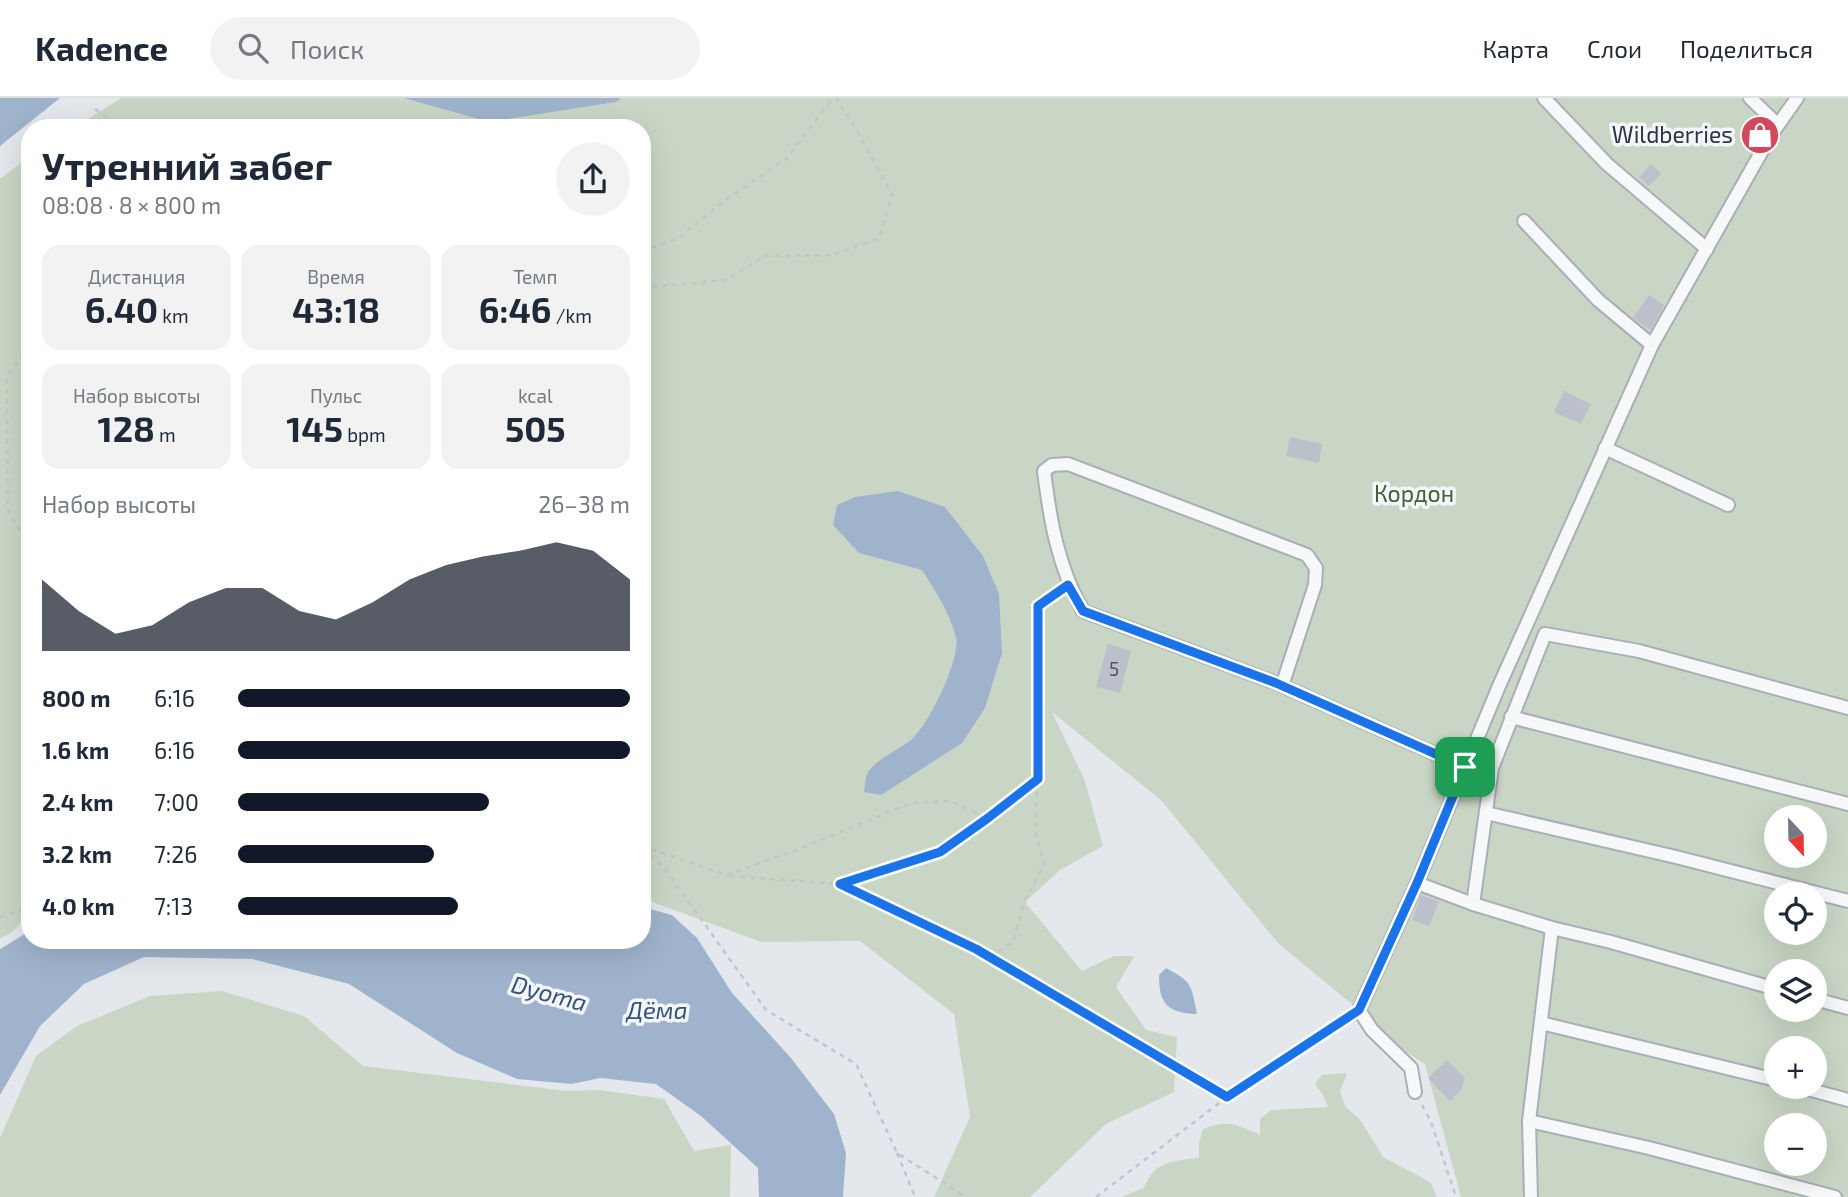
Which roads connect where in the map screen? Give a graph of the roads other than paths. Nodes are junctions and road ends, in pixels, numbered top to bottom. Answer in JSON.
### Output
{"nodes":[{"id":1,"x":1544,"y":98,"type":"edge"},
{"id":2,"x":1750,"y":98,"type":"edge"},
{"id":3,"x":1797,"y":98,"type":"edge"},
{"id":4,"x":1778,"y":125,"type":"junction"},
{"id":5,"x":1524,"y":221,"type":"dead end"},
{"id":6,"x":1707,"y":248,"type":"junction"},
{"id":7,"x":1651,"y":345,"type":"junction"},
{"id":8,"x":1605,"y":448,"type":"junction"},
{"id":9,"x":1728,"y":505,"type":"dead end"},
{"id":10,"x":1282,"y":686,"type":"junction"},
{"id":11,"x":1848,"y":708,"type":"edge"},
{"id":12,"x":1511,"y":717,"type":"junction"},
{"id":13,"x":1465,"y":767,"type":"junction"},
{"id":14,"x":1848,"y":804,"type":"edge"},
{"id":15,"x":1486,"y":813,"type":"junction"},
{"id":16,"x":1417,"y":883,"type":"junction"},
{"id":17,"x":1848,"y":901,"type":"edge"},
{"id":18,"x":1473,"y":904,"type":"junction"},
{"id":19,"x":1552,"y":928,"type":"junction"},
{"id":20,"x":1764,"y":986,"type":"edge"},
{"id":21,"x":1827,"y":1002,"type":"edge"},
{"id":22,"x":1848,"y":1007,"type":"edge"},
{"id":23,"x":1541,"y":1023,"type":"junction"},
{"id":24,"x":1764,"y":1077,"type":"edge"},
{"id":25,"x":1415,"y":1092,"type":"road end"},
{"id":26,"x":1827,"y":1094,"type":"edge"},
{"id":27,"x":1848,"y":1100,"type":"edge"},
{"id":28,"x":1529,"y":1121,"type":"junction"},
{"id":29,"x":1531,"y":1197,"type":"edge"},
{"id":30,"x":1835,"y":1197,"type":"edge"}],
"edges":[{"from":1,"to":6,"type":"street"},
{"from":2,"to":4,"type":"street"},
{"from":3,"to":4,"type":"street"},
{"from":4,"to":6,"type":"street"},
{"from":5,"to":7,"type":"street"},
{"from":6,"to":7,"type":"street"},
{"from":7,"to":8,"type":"street"},
{"from":8,"to":9,"type":"street"},
{"from":8,"to":13,"type":"street"},
{"from":10,"to":10,"type":"street"},
{"from":10,"to":13,"type":"street"},
{"from":11,"to":12,"type":"street"},
{"from":12,"to":14,"type":"street"},
{"from":12,"to":15,"type":"street"},
{"from":13,"to":16,"type":"street"},
{"from":15,"to":17,"type":"street"},
{"from":15,"to":18,"type":"street"},
{"from":16,"to":18,"type":"street"},
{"from":16,"to":25,"type":"street"},
{"from":18,"to":19,"type":"street"},
{"from":19,"to":20,"type":"street"},
{"from":19,"to":23,"type":"street"},
{"from":21,"to":22,"type":"street"},
{"from":23,"to":24,"type":"street"},
{"from":23,"to":28,"type":"street"},
{"from":26,"to":27,"type":"street"},
{"from":28,"to":29,"type":"street"},
{"from":28,"to":30,"type":"street"}]}
